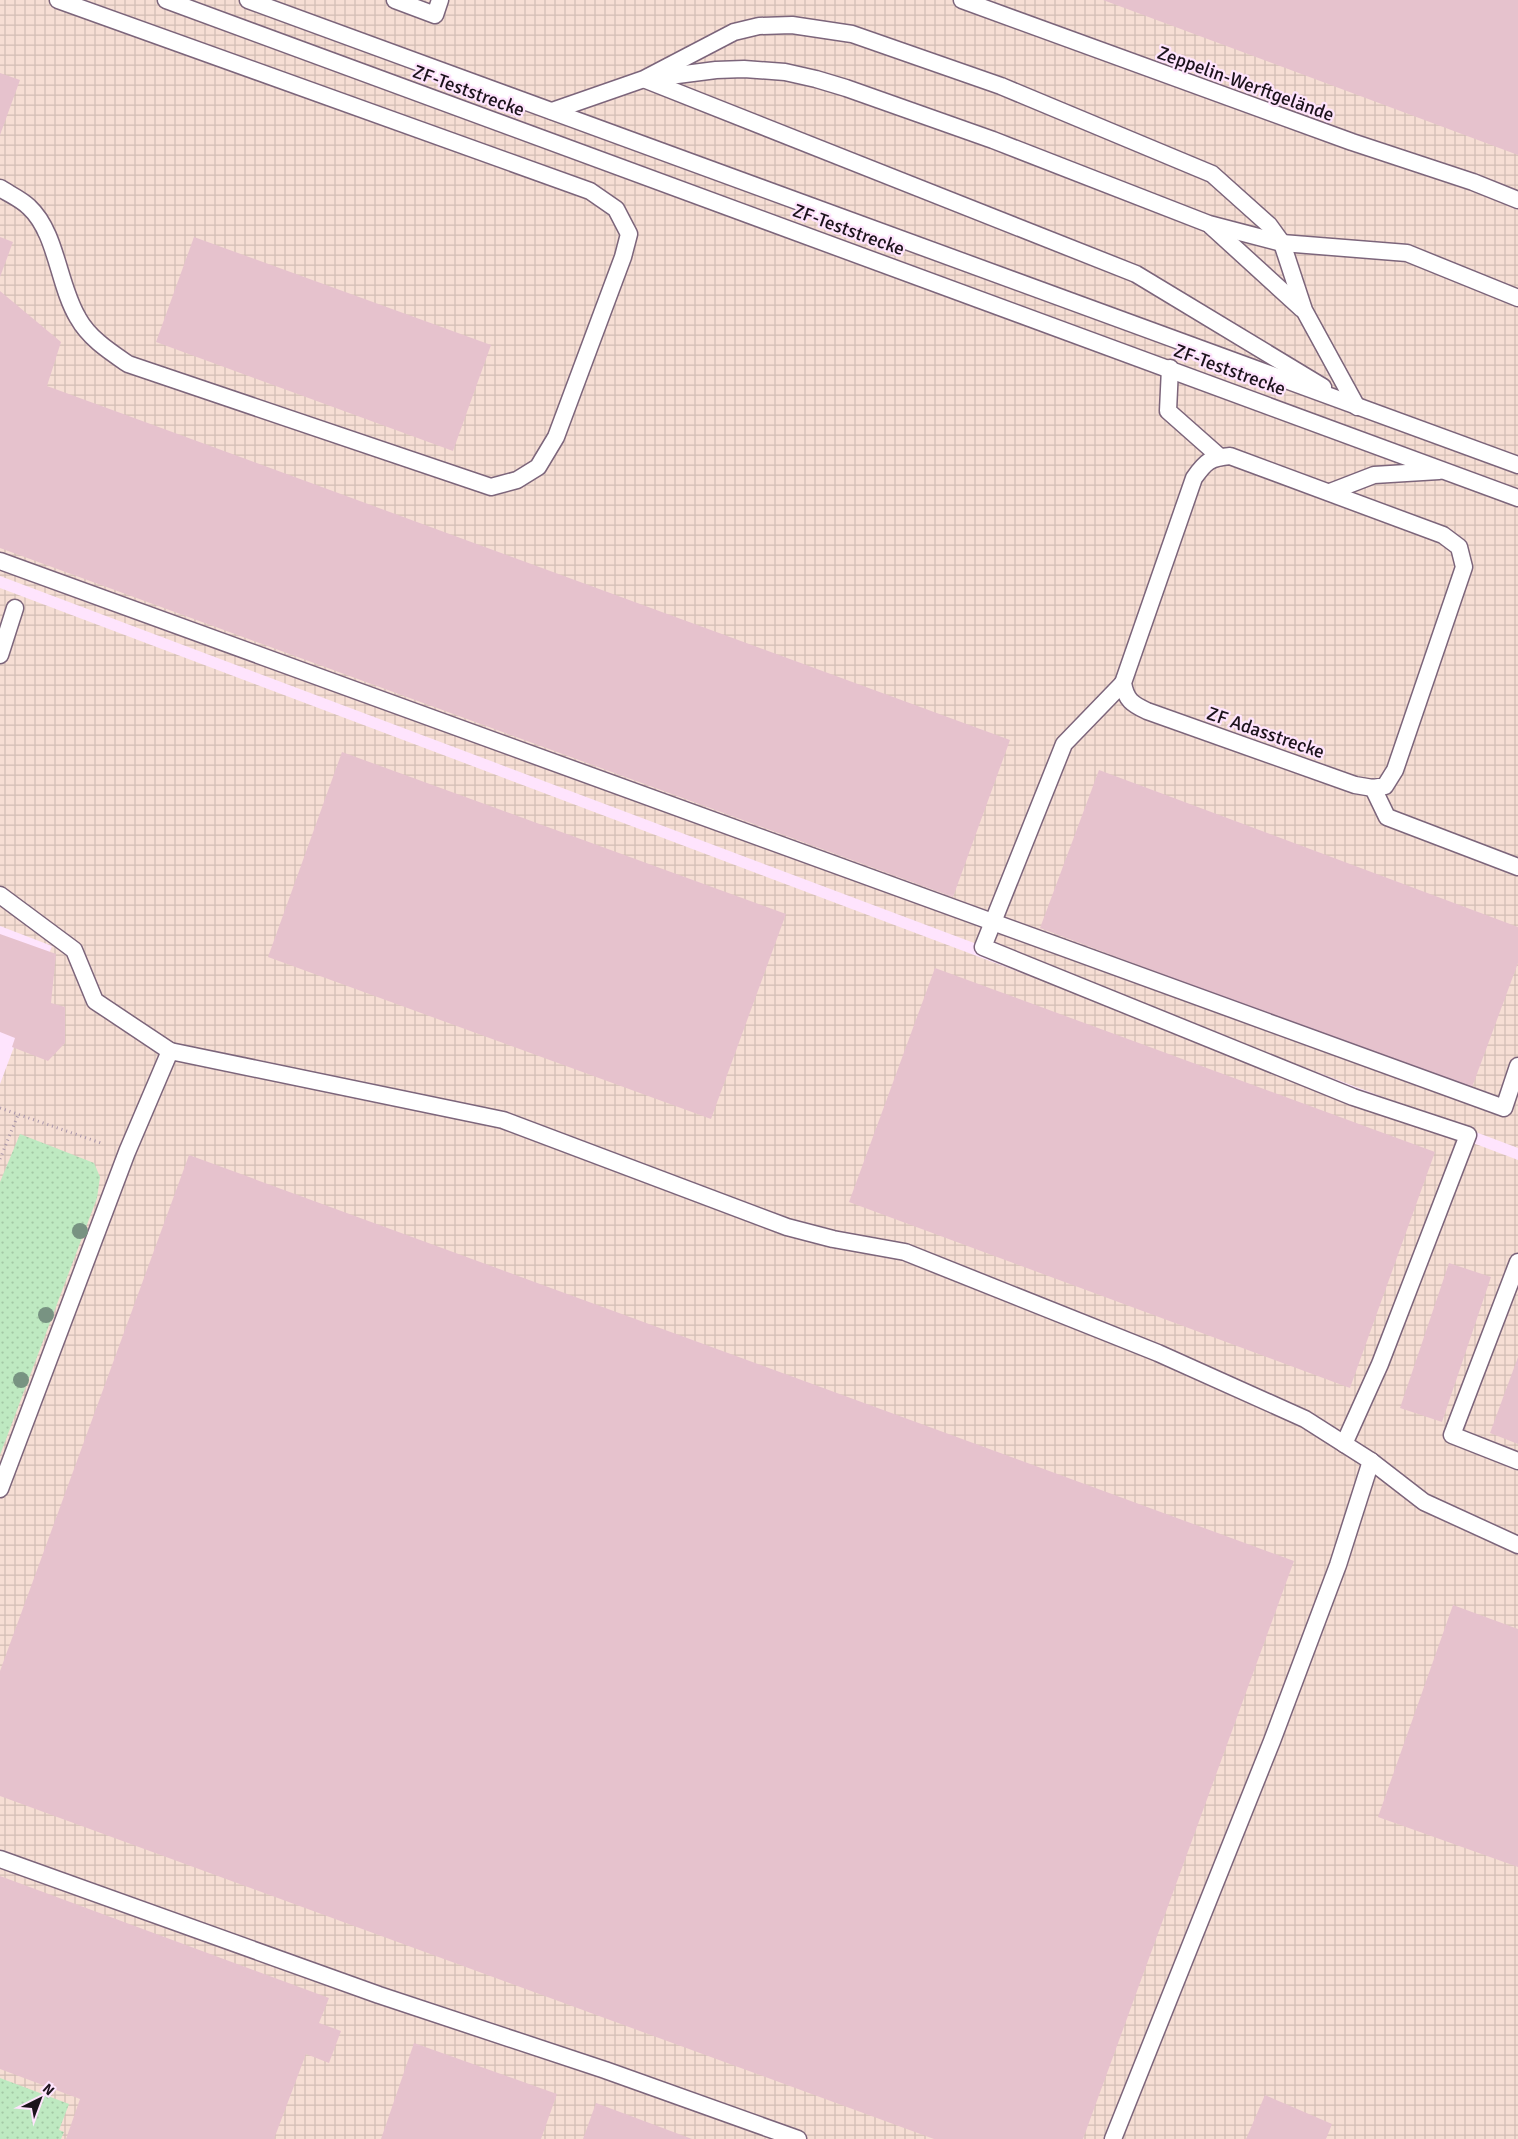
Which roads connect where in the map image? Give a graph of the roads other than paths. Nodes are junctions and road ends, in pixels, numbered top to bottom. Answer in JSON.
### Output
{"nodes":[{"id":1,"x":58,"y":0,"type":"edge"},
{"id":2,"x":166,"y":0,"type":"edge"},
{"id":3,"x":248,"y":0,"type":"edge"},
{"id":4,"x":395,"y":0,"type":"edge"},
{"id":5,"x":440,"y":0,"type":"edge"},
{"id":6,"x":962,"y":0,"type":"edge"},
{"id":7,"x":644,"y":79,"type":"junction"},
{"id":8,"x":552,"y":111,"type":"junction"},
{"id":9,"x":0,"y":188,"type":"edge"},
{"id":10,"x":1518,"y":200,"type":"edge"},
{"id":11,"x":1209,"y":224,"type":"junction"},
{"id":12,"x":1282,"y":243,"type":"junction"},
{"id":13,"x":1518,"y":298,"type":"edge"},
{"id":14,"x":1304,"y":310,"type":"junction"},
{"id":15,"x":1170,"y":368,"type":"junction"},
{"id":16,"x":1357,"y":407,"type":"junction"},
{"id":17,"x":1220,"y":457,"type":"junction"},
{"id":18,"x":1518,"y":465,"type":"edge"},
{"id":19,"x":1446,"y":470,"type":"junction"},
{"id":20,"x":1330,"y":492,"type":"junction"},
{"id":21,"x":1518,"y":498,"type":"edge"},
{"id":22,"x":0,"y":562,"type":"edge"},
{"id":23,"x":15,"y":608,"type":"dead end"},
{"id":24,"x":0,"y":655,"type":"edge"},
{"id":25,"x":1123,"y":683,"type":"junction"},
{"id":26,"x":1373,"y":788,"type":"junction"},
{"id":27,"x":1518,"y":868,"type":"edge"},
{"id":28,"x":0,"y":895,"type":"edge"},
{"id":29,"x":992,"y":922,"type":"junction"},
{"id":30,"x":170,"y":1051,"type":"junction"},
{"id":31,"x":1518,"y":1066,"type":"edge"},
{"id":32,"x":1518,"y":1262,"type":"edge"},
{"id":33,"x":1344,"y":1444,"type":"junction"},
{"id":34,"x":1371,"y":1461,"type":"junction"},
{"id":35,"x":1518,"y":1461,"type":"edge"},
{"id":36,"x":0,"y":1489,"type":"edge"},
{"id":37,"x":1518,"y":1544,"type":"edge"},
{"id":38,"x":0,"y":1859,"type":"edge"},
{"id":39,"x":798,"y":2139,"type":"edge"},
{"id":40,"x":1113,"y":2139,"type":"edge"}],
"edges":[{"from":1,"to":9,"type":"lane"},
{"from":2,"to":15,"type":"lane","name":"ZF-Teststrecke"},
{"from":3,"to":8,"type":"lane","name":"ZF-Teststrecke"},
{"from":4,"to":5,"type":"lane"},
{"from":6,"to":10,"type":"lane","name":"Zeppelin-Werftgelände"},
{"from":7,"to":8,"type":"lane"},
{"from":7,"to":11,"type":"lane"},
{"from":7,"to":12,"type":"lane"},
{"from":7,"to":16,"type":"lane"},
{"from":8,"to":16,"type":"lane","name":"ZF-Teststrecke"},
{"from":11,"to":12,"type":"lane"},
{"from":11,"to":14,"type":"lane"},
{"from":12,"to":13,"type":"lane"},
{"from":12,"to":14,"type":"lane"},
{"from":14,"to":16,"type":"lane"},
{"from":15,"to":17,"type":"lane"},
{"from":15,"to":19,"type":"lane","name":"ZF-Teststrecke"},
{"from":16,"to":18,"type":"lane","name":"ZF-Teststrecke"},
{"from":17,"to":20,"type":"lane"},
{"from":17,"to":25,"type":"lane"},
{"from":19,"to":20,"type":"lane"},
{"from":19,"to":21,"type":"lane","name":"ZF-Teststrecke"},
{"from":20,"to":26,"type":"lane"},
{"from":22,"to":29,"type":"lane"},
{"from":23,"to":24,"type":"lane"},
{"from":25,"to":26,"type":"lane","name":"ZF Adasstrecke"},
{"from":25,"to":29,"type":"lane"},
{"from":26,"to":27,"type":"lane"},
{"from":28,"to":30,"type":"lane"},
{"from":29,"to":31,"type":"lane"},
{"from":29,"to":33,"type":"lane"},
{"from":30,"to":33,"type":"lane"},
{"from":30,"to":36,"type":"lane"},
{"from":32,"to":35,"type":"lane"},
{"from":33,"to":34,"type":"lane"},
{"from":34,"to":37,"type":"lane"},
{"from":34,"to":40,"type":"lane"},
{"from":38,"to":39,"type":"lane"}]}
